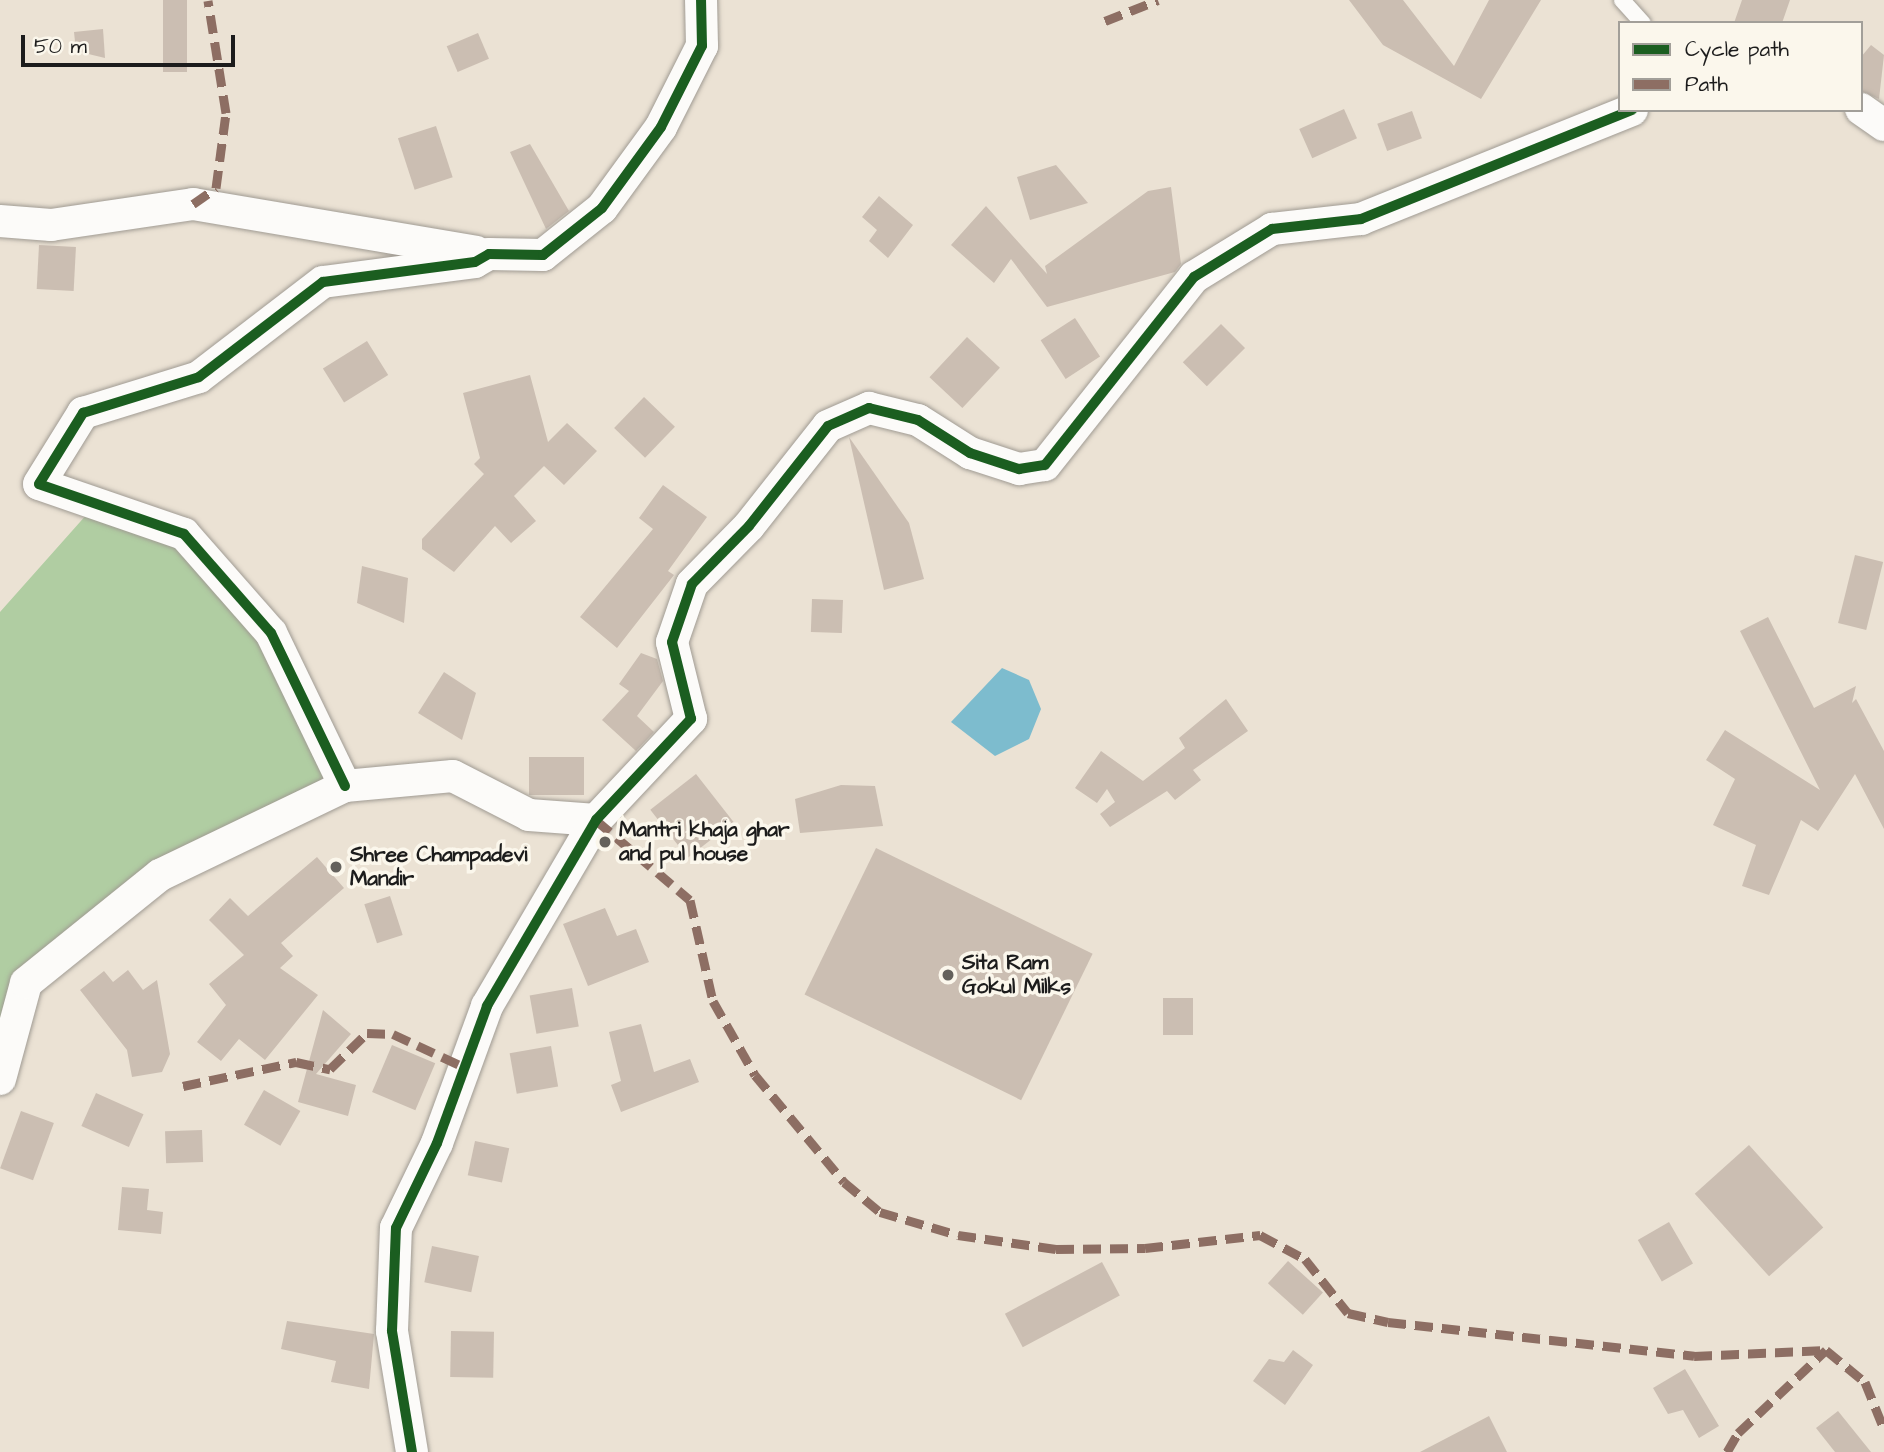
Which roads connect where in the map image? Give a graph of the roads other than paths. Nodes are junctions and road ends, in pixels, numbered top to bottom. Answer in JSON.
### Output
{"nodes":[{"id":1,"x":701,"y":0,"type":"edge"},
{"id":2,"x":1622,"y":0,"type":"edge"},
{"id":3,"x":1641,"y":21,"type":"edge"},
{"id":4,"x":1863,"y":110,"type":"edge"},
{"id":5,"x":1627,"y":112,"type":"edge"},
{"id":6,"x":1884,"y":125,"type":"edge"},
{"id":7,"x":0,"y":221,"type":"edge"},
{"id":8,"x":489,"y":254,"type":"junction"},
{"id":9,"x":345,"y":786,"type":"junction"},
{"id":10,"x":596,"y":820,"type":"junction"},
{"id":11,"x":0,"y":1079,"type":"edge"},
{"id":12,"x":412,"y":1452,"type":"edge"}],
"edges":[{"from":1,"to":8,"type":"street"},
{"from":2,"to":3,"type":"lane"},
{"from":4,"to":6,"type":"street"},
{"from":5,"to":10,"type":"street"},
{"from":7,"to":8,"type":"street"},
{"from":8,"to":9,"type":"street"},
{"from":9,"to":10,"type":"street"},
{"from":9,"to":11,"type":"street"},
{"from":10,"to":12,"type":"street"}]}
